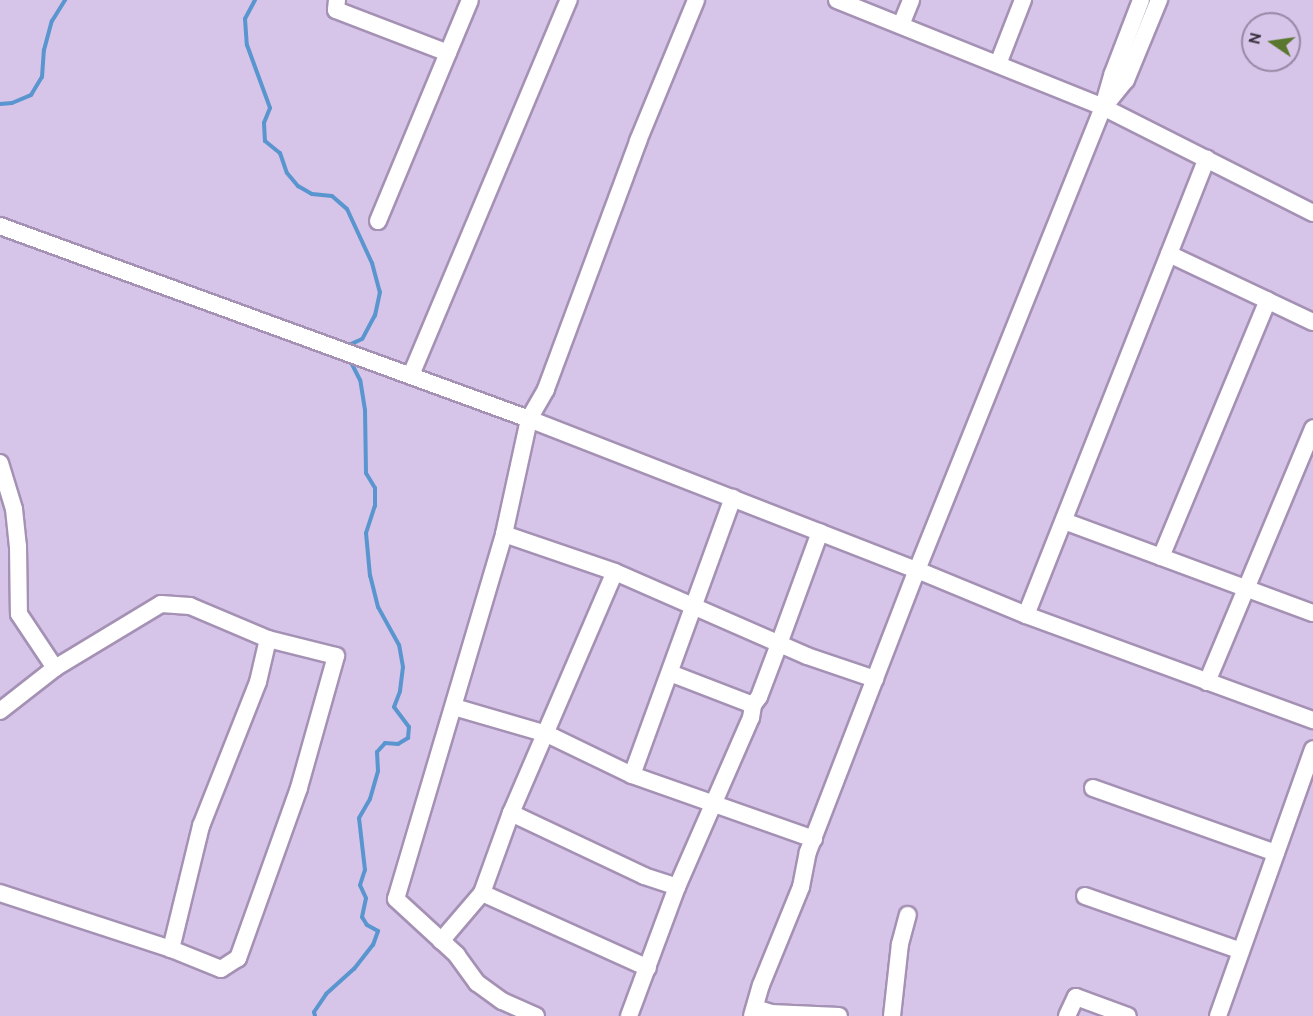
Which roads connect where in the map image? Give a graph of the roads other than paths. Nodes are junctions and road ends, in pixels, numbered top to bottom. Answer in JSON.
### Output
{"nodes":[{"id":1,"x":337,"y":0,"type":"edge"},
{"id":2,"x":470,"y":0,"type":"edge"},
{"id":3,"x":696,"y":0,"type":"edge"},
{"id":4,"x":837,"y":0,"type":"edge"},
{"id":5,"x":911,"y":0,"type":"edge"},
{"id":6,"x":1023,"y":0,"type":"edge"},
{"id":7,"x":1141,"y":0,"type":"edge"},
{"id":8,"x":1160,"y":0,"type":"edge"},
{"id":9,"x":566,"y":1,"type":"edge"},
{"id":10,"x":902,"y":25,"type":"junction"},
{"id":11,"x":448,"y":52,"type":"junction"},
{"id":12,"x":998,"y":64,"type":"junction"},
{"id":13,"x":1103,"y":107,"type":"junction"},
{"id":14,"x":1207,"y":159,"type":"junction"},
{"id":15,"x":1313,"y":213,"type":"edge"},
{"id":16,"x":378,"y":221,"type":"dead end"},
{"id":17,"x":0,"y":226,"type":"edge"},
{"id":18,"x":1169,"y":254,"type":"junction"},
{"id":19,"x":1268,"y":300,"type":"junction"},
{"id":20,"x":1313,"y":322,"type":"edge"},
{"id":21,"x":411,"y":375,"type":"junction"},
{"id":22,"x":529,"y":418,"type":"junction"},
{"id":23,"x":1313,"y":428,"type":"edge"},
{"id":24,"x":0,"y":463,"type":"edge"},
{"id":25,"x":733,"y":498,"type":"junction"},
{"id":26,"x":1064,"y":520,"type":"junction"},
{"id":27,"x":820,"y":532,"type":"junction"},
{"id":28,"x":504,"y":534,"type":"junction"},
{"id":29,"x":1161,"y":557,"type":"junction"},
{"id":30,"x":917,"y":570,"type":"junction"},
{"id":31,"x":615,"y":572,"type":"junction"},
{"id":32,"x":1246,"y":588,"type":"junction"},
{"id":33,"x":694,"y":608,"type":"junction"},
{"id":34,"x":1313,"y":613,"type":"edge"},
{"id":35,"x":1026,"y":615,"type":"junction"},
{"id":36,"x":268,"y":639,"type":"junction"},
{"id":37,"x":779,"y":645,"type":"junction"},
{"id":38,"x":55,"y":668,"type":"junction"},
{"id":39,"x":670,"y":673,"type":"junction"},
{"id":40,"x":875,"y":679,"type":"junction"},
{"id":41,"x":1207,"y":682,"type":"junction"},
{"id":42,"x":753,"y":705,"type":"junction"},
{"id":43,"x":454,"y":707,"type":"junction"},
{"id":44,"x":0,"y":711,"type":"edge"},
{"id":45,"x":1313,"y":720,"type":"edge"},
{"id":46,"x":547,"y":734,"type":"junction"},
{"id":47,"x":1313,"y":749,"type":"edge"},
{"id":48,"x":632,"y":775,"type":"junction"},
{"id":49,"x":1093,"y":788,"type":"dead end"},
{"id":50,"x":715,"y":804,"type":"junction"},
{"id":51,"x":511,"y":813,"type":"junction"},
{"id":52,"x":814,"y":839,"type":"junction"},
{"id":53,"x":1276,"y":853,"type":"junction"},
{"id":54,"x":677,"y":887,"type":"junction"},
{"id":55,"x":0,"y":893,"type":"edge"},
{"id":56,"x":482,"y":893,"type":"junction"},
{"id":57,"x":1086,"y":896,"type":"dead end"},
{"id":58,"x":908,"y":915,"type":"dead end"},
{"id":59,"x":441,"y":940,"type":"junction"},
{"id":60,"x":171,"y":949,"type":"junction"},
{"id":61,"x":1241,"y":951,"type":"junction"},
{"id":62,"x":648,"y":968,"type":"junction"},
{"id":63,"x":754,"y":1012,"type":"edge"},
{"id":64,"x":536,"y":1016,"type":"edge"},
{"id":65,"x":629,"y":1016,"type":"edge"},
{"id":66,"x":839,"y":1016,"type":"edge"},
{"id":67,"x":892,"y":1016,"type":"edge"},
{"id":68,"x":1067,"y":1016,"type":"edge"},
{"id":69,"x":1128,"y":1016,"type":"edge"},
{"id":70,"x":1218,"y":1016,"type":"edge"}],
"edges":[{"from":1,"to":11,"type":"street"},
{"from":2,"to":11,"type":"street"},
{"from":3,"to":22,"type":"street"},
{"from":4,"to":10,"type":"street"},
{"from":5,"to":10,"type":"street"},
{"from":6,"to":12,"type":"street"},
{"from":7,"to":13,"type":"street"},
{"from":8,"to":13,"type":"street"},
{"from":9,"to":21,"type":"street"},
{"from":10,"to":12,"type":"street"},
{"from":11,"to":16,"type":"street"},
{"from":12,"to":13,"type":"street"},
{"from":13,"to":14,"type":"street"},
{"from":13,"to":30,"type":"street"},
{"from":14,"to":15,"type":"street"},
{"from":14,"to":18,"type":"street"},
{"from":17,"to":21,"type":"street"},
{"from":18,"to":19,"type":"street"},
{"from":18,"to":26,"type":"street"},
{"from":19,"to":20,"type":"street"},
{"from":19,"to":29,"type":"street"},
{"from":21,"to":22,"type":"street"},
{"from":22,"to":25,"type":"street"},
{"from":22,"to":28,"type":"street"},
{"from":23,"to":32,"type":"street"},
{"from":24,"to":38,"type":"street"},
{"from":25,"to":27,"type":"street"},
{"from":25,"to":33,"type":"street"},
{"from":26,"to":29,"type":"street"},
{"from":26,"to":35,"type":"street"},
{"from":27,"to":30,"type":"street"},
{"from":27,"to":37,"type":"street"},
{"from":28,"to":31,"type":"street"},
{"from":28,"to":43,"type":"street"},
{"from":29,"to":32,"type":"street"},
{"from":30,"to":35,"type":"street"},
{"from":30,"to":40,"type":"street"},
{"from":31,"to":33,"type":"street"},
{"from":31,"to":46,"type":"street"},
{"from":32,"to":34,"type":"street"},
{"from":32,"to":41,"type":"street"},
{"from":33,"to":37,"type":"street"},
{"from":33,"to":39,"type":"street"},
{"from":35,"to":41,"type":"street"},
{"from":36,"to":38,"type":"street"},
{"from":36,"to":60,"type":"street"},
{"from":36,"to":60,"type":"street"},
{"from":37,"to":40,"type":"street"},
{"from":37,"to":42,"type":"street"},
{"from":38,"to":44,"type":"street"},
{"from":39,"to":42,"type":"street"},
{"from":39,"to":48,"type":"street"},
{"from":40,"to":52,"type":"street"},
{"from":41,"to":45,"type":"street"},
{"from":42,"to":50,"type":"street"},
{"from":43,"to":46,"type":"street"},
{"from":43,"to":59,"type":"street"},
{"from":46,"to":48,"type":"street"},
{"from":46,"to":51,"type":"street"},
{"from":47,"to":53,"type":"street"},
{"from":48,"to":50,"type":"street"},
{"from":49,"to":53,"type":"street"},
{"from":50,"to":52,"type":"street"},
{"from":50,"to":54,"type":"street"},
{"from":51,"to":54,"type":"street"},
{"from":51,"to":56,"type":"street"},
{"from":52,"to":63,"type":"street"},
{"from":53,"to":61,"type":"street"},
{"from":54,"to":62,"type":"street"},
{"from":55,"to":60,"type":"street"},
{"from":56,"to":59,"type":"street"},
{"from":56,"to":62,"type":"street"},
{"from":57,"to":61,"type":"street"},
{"from":58,"to":67,"type":"street"},
{"from":59,"to":64,"type":"street"},
{"from":61,"to":70,"type":"street"},
{"from":62,"to":65,"type":"street"},
{"from":63,"to":66,"type":"street"},
{"from":68,"to":69,"type":"street"}]}
